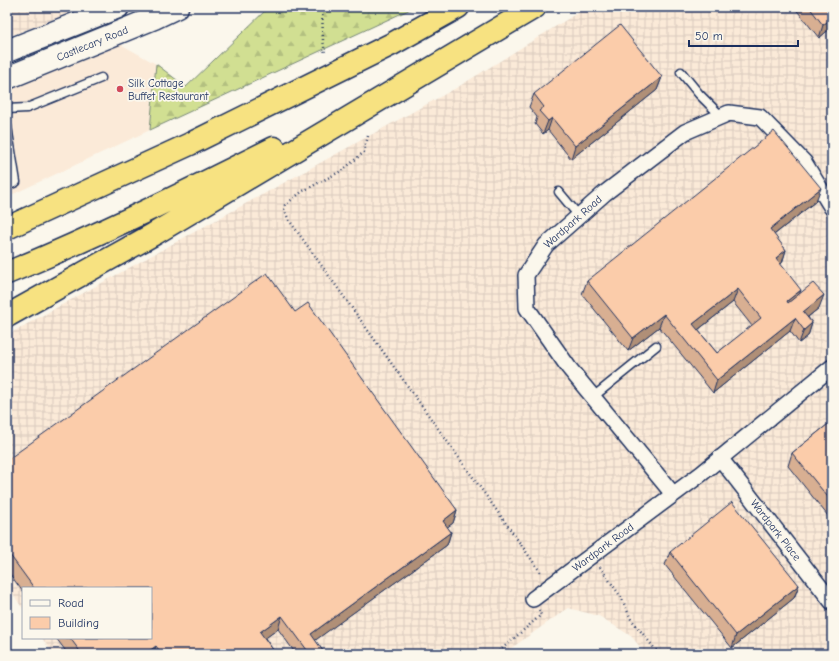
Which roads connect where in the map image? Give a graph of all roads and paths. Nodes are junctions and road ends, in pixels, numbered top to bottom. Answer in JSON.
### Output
{"nodes":[{"id":1,"x":118,"y":7,"type":"edge"},
{"id":2,"x":177,"y":7,"type":"edge"},
{"id":3,"x":322,"y":7,"type":"edge"},
{"id":4,"x":458,"y":7,"type":"edge"},
{"id":5,"x":535,"y":7,"type":"edge"},
{"id":6,"x":7,"y":51,"type":"edge"},
{"id":7,"x":325,"y":54,"type":"dead end"},
{"id":8,"x":439,"y":65,"type":"junction"},
{"id":9,"x":681,"y":72,"type":"dead end"},
{"id":10,"x":7,"y":78,"type":"edge"},
{"id":11,"x":101,"y":78,"type":"dead end"},
{"id":12,"x":7,"y":109,"type":"edge"},
{"id":13,"x":721,"y":116,"type":"junction"},
{"id":14,"x":7,"y":126,"type":"edge"},
{"id":15,"x":368,"y":136,"type":"dead end"},
{"id":16,"x":7,"y":186,"type":"edge"},
{"id":17,"x":559,"y":192,"type":"dead end"},
{"id":18,"x":832,"y":208,"type":"edge"},
{"id":19,"x":579,"y":216,"type":"junction"},
{"id":20,"x":7,"y":228,"type":"edge"},
{"id":21,"x":7,"y":273,"type":"edge"},
{"id":22,"x":7,"y":316,"type":"edge"},
{"id":23,"x":656,"y":346,"type":"dead end"},
{"id":24,"x":832,"y":367,"type":"edge"},
{"id":25,"x":593,"y":397,"type":"junction"},
{"id":26,"x":720,"y":458,"type":"junction"},
{"id":27,"x":673,"y":494,"type":"junction"},
{"id":28,"x":591,"y":556,"type":"junction"},
{"id":29,"x":550,"y":586,"type":"junction"},
{"id":30,"x":533,"y":599,"type":"joint"},
{"id":31,"x":832,"y":602,"type":"edge"},
{"id":32,"x":496,"y":654,"type":"edge"},
{"id":33,"x":659,"y":654,"type":"edge"}],
"edges":[{"from":1,"to":6,"type":"main road"},
{"from":2,"to":10,"type":"main road","name":"Castlecary Road"},
{"from":3,"to":7,"type":"path"},
{"from":4,"to":20,"type":"highway"},
{"from":5,"to":8,"type":"highway"},
{"from":8,"to":21,"type":"highway"},
{"from":8,"to":22,"type":"highway"},
{"from":9,"to":13,"type":"lane"},
{"from":11,"to":12,"type":"lane"},
{"from":13,"to":18,"type":"street","name":"Wardpark Road"},
{"from":13,"to":19,"type":"street","name":"Wardpark Road"},
{"from":14,"to":16,"type":"lane"},
{"from":15,"to":29,"type":"path"},
{"from":17,"to":19,"type":"lane"},
{"from":19,"to":25,"type":"street","name":"Wardpark Road"},
{"from":23,"to":25,"type":"lane"},
{"from":24,"to":26,"type":"street","name":"Wardpark Road"},
{"from":25,"to":27,"type":"street","name":"Wardpark Road"},
{"from":26,"to":27,"type":"street","name":"Wardpark Road"},
{"from":26,"to":31,"type":"street","name":"Wardpark Place"},
{"from":27,"to":28,"type":"street","name":"Wardpark Road"},
{"from":28,"to":29,"type":"street","name":"Wardpark Road"},
{"from":28,"to":33,"type":"path"},
{"from":29,"to":30,"type":"street","name":"Wardpark Road"},
{"from":30,"to":32,"type":"path"}]}
